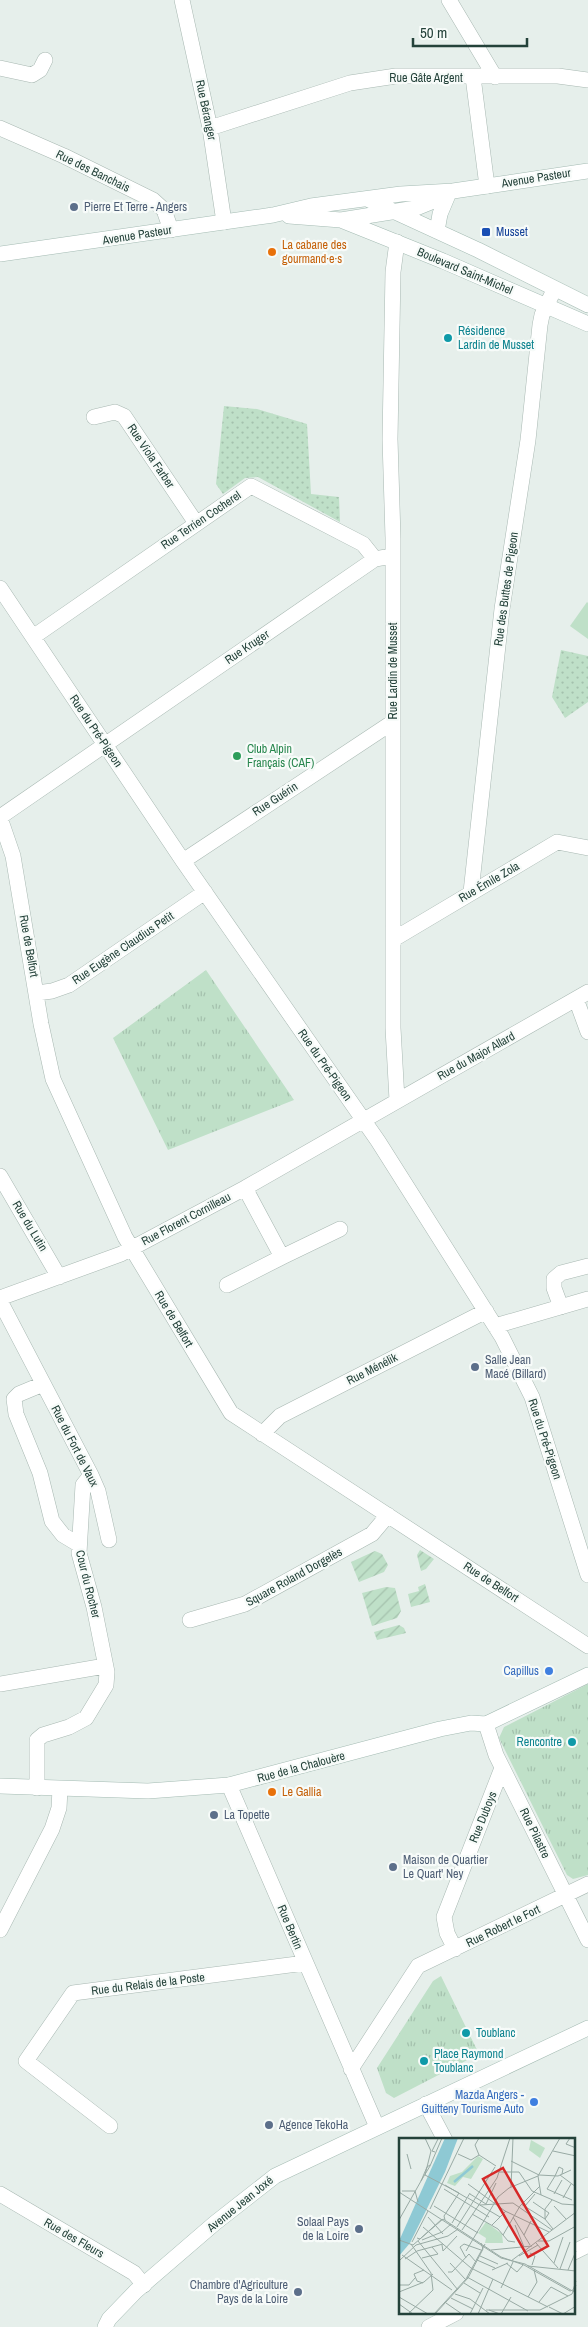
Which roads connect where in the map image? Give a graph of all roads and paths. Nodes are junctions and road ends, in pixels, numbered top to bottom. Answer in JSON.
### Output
{"nodes":[{"id":1,"x":182,"y":0,"type":"edge"},
{"id":2,"x":449,"y":0,"type":"edge"},
{"id":3,"x":45,"y":60,"type":"dead end"},
{"id":4,"x":0,"y":68,"type":"edge"},
{"id":5,"x":473,"y":77,"type":"junction"},
{"id":6,"x":495,"y":77,"type":"junction"},
{"id":7,"x":588,"y":80,"type":"edge"},
{"id":8,"x":0,"y":128,"type":"edge"},
{"id":9,"x":210,"y":128,"type":"junction"},
{"id":10,"x":588,"y":170,"type":"edge"},
{"id":11,"x":487,"y":186,"type":"junction"},
{"id":12,"x":426,"y":192,"type":"junction"},
{"id":13,"x":450,"y":193,"type":"junction"},
{"id":14,"x":367,"y":199,"type":"junction"},
{"id":15,"x":398,"y":212,"type":"junction"},
{"id":16,"x":273,"y":216,"type":"junction"},
{"id":17,"x":340,"y":220,"type":"junction"},
{"id":18,"x":224,"y":222,"type":"junction"},
{"id":19,"x":171,"y":230,"type":"junction"},
{"id":20,"x":437,"y":232,"type":"junction"},
{"id":21,"x":397,"y":242,"type":"junction"},
{"id":22,"x":0,"y":254,"type":"edge"},
{"id":23,"x":554,"y":290,"type":"junction"},
{"id":24,"x":546,"y":305,"type":"junction"},
{"id":25,"x":588,"y":305,"type":"edge"},
{"id":26,"x":588,"y":324,"type":"edge"},
{"id":27,"x":94,"y":417,"type":"dead end"},
{"id":28,"x":196,"y":523,"type":"junction"},
{"id":29,"x":392,"y":556,"type":"junction"},
{"id":30,"x":375,"y":559,"type":"junction"},
{"id":31,"x":0,"y":588,"type":"edge"},
{"id":32,"x":33,"y":637,"type":"junction"},
{"id":33,"x":393,"y":722,"type":"junction"},
{"id":34,"x":105,"y":744,"type":"junction"},
{"id":35,"x":0,"y":818,"type":"edge"},
{"id":36,"x":588,"y":848,"type":"edge"},
{"id":37,"x":183,"y":861,"type":"junction"},
{"id":38,"x":204,"y":892,"type":"junction"},
{"id":39,"x":471,"y":892,"type":"junction"},
{"id":40,"x":394,"y":939,"type":"junction"},
{"id":41,"x":37,"y":993,"type":"junction"},
{"id":42,"x":582,"y":996,"type":"edge"},
{"id":43,"x":588,"y":1032,"type":"edge"},
{"id":44,"x":397,"y":1100,"type":"junction"},
{"id":45,"x":364,"y":1121,"type":"junction"},
{"id":46,"x":0,"y":1176,"type":"edge"},
{"id":47,"x":245,"y":1188,"type":"junction"},
{"id":48,"x":340,"y":1229,"type":"dead end"},
{"id":49,"x":132,"y":1248,"type":"junction"},
{"id":50,"x":282,"y":1257,"type":"junction"},
{"id":51,"x":588,"y":1266,"type":"edge"},
{"id":52,"x":59,"y":1277,"type":"junction"},
{"id":53,"x":228,"y":1285,"type":"dead end"},
{"id":54,"x":588,"y":1299,"type":"edge"},
{"id":55,"x":0,"y":1300,"type":"edge"},
{"id":56,"x":560,"y":1307,"type":"junction"},
{"id":57,"x":486,"y":1311,"type":"junction"},
{"id":58,"x":495,"y":1326,"type":"junction"},
{"id":59,"x":43,"y":1384,"type":"junction"},
{"id":60,"x":262,"y":1434,"type":"junction"},
{"id":61,"x":91,"y":1475,"type":"junction"},
{"id":62,"x":388,"y":1515,"type":"junction"},
{"id":63,"x":109,"y":1540,"type":"dead end"},
{"id":64,"x":78,"y":1544,"type":"junction"},
{"id":65,"x":588,"y":1575,"type":"edge"},
{"id":66,"x":190,"y":1620,"type":"dead end"},
{"id":67,"x":588,"y":1646,"type":"edge"},
{"id":68,"x":105,"y":1666,"type":"junction"},
{"id":69,"x":588,"y":1675,"type":"edge"},
{"id":70,"x":0,"y":1684,"type":"edge"},
{"id":71,"x":486,"y":1724,"type":"junction"},
{"id":72,"x":502,"y":1768,"type":"junction"},
{"id":73,"x":229,"y":1785,"type":"junction"},
{"id":74,"x":0,"y":1786,"type":"edge"},
{"id":75,"x":36,"y":1788,"type":"junction"},
{"id":76,"x":60,"y":1789,"type":"junction"},
{"id":77,"x":588,"y":1884,"type":"edge"},
{"id":78,"x":566,"y":1895,"type":"junction"},
{"id":79,"x":0,"y":1930,"type":"edge"},
{"id":80,"x":588,"y":1940,"type":"edge"},
{"id":81,"x":454,"y":1949,"type":"junction"},
{"id":82,"x":305,"y":1962,"type":"junction"},
{"id":83,"x":588,"y":2028,"type":"edge"},
{"id":84,"x":351,"y":2069,"type":"junction"},
{"id":85,"x":426,"y":2104,"type":"junction"},
{"id":86,"x":110,"y":2126,"type":"dead end"},
{"id":87,"x":377,"y":2127,"type":"junction"},
{"id":88,"x":444,"y":2138,"type":"edge"},
{"id":89,"x":0,"y":2194,"type":"edge"},
{"id":90,"x":588,"y":2245,"type":"edge"},
{"id":91,"x":576,"y":2251,"type":"edge"},
{"id":92,"x":144,"y":2285,"type":"junction"},
{"id":93,"x":454,"y":2314,"type":"edge"},
{"id":94,"x":105,"y":2327,"type":"edge"},
{"id":95,"x":430,"y":2327,"type":"edge"}],
"edges":[{"from":1,"to":9,"type":"street","name":"Rue Béranger"},
{"from":2,"to":6,"type":"street"},
{"from":3,"to":4,"type":"street"},
{"from":5,"to":6,"type":"street","name":"Rue Gâte Argent"},
{"from":5,"to":9,"type":"street","name":"Rue Gâte Argent"},
{"from":5,"to":11,"type":"street"},
{"from":6,"to":7,"type":"street","name":"Rue Gâte Argent"},
{"from":8,"to":19,"type":"street","name":"Rue des Banchais"},
{"from":9,"to":18,"type":"street","name":"Rue Béranger"},
{"from":10,"to":11,"type":"street","name":"Avenue Pasteur"},
{"from":11,"to":13,"type":"street","name":"Avenue Pasteur"},
{"from":12,"to":13,"type":"street","name":"Avenue Pasteur"},
{"from":12,"to":14,"type":"street","name":"Avenue Pasteur"},
{"from":12,"to":15,"type":"street"},
{"from":13,"to":15,"type":"street","name":"Avenue Pasteur"},
{"from":13,"to":20,"type":"street"},
{"from":14,"to":15,"type":"street"},
{"from":14,"to":16,"type":"street","name":"Avenue Pasteur"},
{"from":15,"to":17,"type":"street","name":"Avenue Pasteur"},
{"from":15,"to":20,"type":"street","name":"Boulevard Saint-Michel"},
{"from":15,"to":21,"type":"street","name":"Rue Lardin de Musset"},
{"from":16,"to":17,"type":"street","name":"Avenue Pasteur"},
{"from":16,"to":18,"type":"street","name":"Avenue Pasteur"},
{"from":17,"to":21,"type":"street","name":"Boulevard Saint-Michel"},
{"from":18,"to":19,"type":"street","name":"Avenue Pasteur"},
{"from":19,"to":22,"type":"street","name":"Avenue Pasteur"},
{"from":20,"to":23,"type":"street","name":"Boulevard Saint-Michel"},
{"from":21,"to":24,"type":"street","name":"Boulevard Saint-Michel"},
{"from":21,"to":29,"type":"street","name":"Rue Lardin de Musset"},
{"from":23,"to":24,"type":"street","name":"Rue des Buttes de Pigeon"},
{"from":23,"to":25,"type":"street","name":"Boulevard Saint-Michel"},
{"from":24,"to":26,"type":"street","name":"Boulevard Saint-Michel"},
{"from":24,"to":39,"type":"street","name":"Rue des Buttes de Pigeon"},
{"from":27,"to":28,"type":"street","name":"Rue Viola Farber"},
{"from":28,"to":30,"type":"street","name":"Rue Terrien Cocherel"},
{"from":28,"to":32,"type":"street","name":"Rue Terrien Cocherel"},
{"from":29,"to":30,"type":"street","name":"Rue Kruger"},
{"from":29,"to":33,"type":"street","name":"Rue Lardin de Musset"},
{"from":30,"to":34,"type":"street","name":"Rue Kruger"},
{"from":31,"to":32,"type":"street","name":"Rue du Pré-Pigeon"},
{"from":32,"to":34,"type":"street","name":"Rue du Pré-Pigeon"},
{"from":33,"to":37,"type":"street","name":"Rue Guérin"},
{"from":33,"to":40,"type":"street","name":"Rue Lardin de Musset"},
{"from":34,"to":35,"type":"street","name":"Rue de Belfort"},
{"from":34,"to":37,"type":"street","name":"Rue du Pré-Pigeon"},
{"from":35,"to":41,"type":"street","name":"Rue de Belfort"},
{"from":36,"to":39,"type":"street","name":"Rue Émile Zola"},
{"from":37,"to":38,"type":"street","name":"Rue du Pré-Pigeon"},
{"from":38,"to":41,"type":"street","name":"Rue Eugène Claudius Petit"},
{"from":38,"to":45,"type":"street","name":"Rue du Pré-Pigeon"},
{"from":39,"to":40,"type":"street","name":"Rue Émile Zola"},
{"from":40,"to":44,"type":"street","name":"Rue Lardin de Musset"},
{"from":41,"to":49,"type":"street","name":"Rue de Belfort"},
{"from":42,"to":43,"type":"street"},
{"from":42,"to":44,"type":"street","name":"Rue du Major Allard"},
{"from":44,"to":45,"type":"street","name":"Rue du Major Allard"},
{"from":45,"to":47,"type":"street","name":"Rue Florent Cornilleau"},
{"from":45,"to":57,"type":"street","name":"Rue du Pré-Pigeon"},
{"from":46,"to":52,"type":"street","name":"Rue du Lutin"},
{"from":47,"to":49,"type":"street","name":"Rue Florent Cornilleau"},
{"from":47,"to":50,"type":"street"},
{"from":48,"to":50,"type":"street"},
{"from":49,"to":52,"type":"street","name":"Rue Florent Cornilleau"},
{"from":49,"to":60,"type":"street","name":"Rue de Belfort"},
{"from":50,"to":53,"type":"street"},
{"from":51,"to":56,"type":"street"},
{"from":52,"to":55,"type":"street","name":"Rue Florent Cornilleau"},
{"from":54,"to":56,"type":"street"},
{"from":55,"to":59,"type":"street","name":"Rue du Fort de Vaux"},
{"from":56,"to":58,"type":"street"},
{"from":57,"to":58,"type":"street","name":"Rue du Pré-Pigeon"},
{"from":57,"to":60,"type":"street","name":"Rue Ménélik"},
{"from":58,"to":65,"type":"street","name":"Rue du Pré-Pigeon"},
{"from":59,"to":61,"type":"street","name":"Rue du Fort de Vaux"},
{"from":59,"to":64,"type":"street"},
{"from":60,"to":62,"type":"street","name":"Rue de Belfort"},
{"from":61,"to":63,"type":"street","name":"Rue du Fort de Vaux"},
{"from":61,"to":64,"type":"street","name":"Cour du Rocher"},
{"from":62,"to":66,"type":"street","name":"Square Roland Dorgelès"},
{"from":62,"to":67,"type":"street","name":"Rue de Belfort"},
{"from":64,"to":68,"type":"street","name":"Cour du Rocher"},
{"from":68,"to":70,"type":"street"},
{"from":68,"to":75,"type":"street","name":"Cour du Rocher"},
{"from":69,"to":71,"type":"street","name":"Rue de la Chalouère"},
{"from":71,"to":72,"type":"street","name":"Rue Pilastre"},
{"from":71,"to":73,"type":"street","name":"Rue de la Chalouère"},
{"from":72,"to":78,"type":"street","name":"Rue Pilastre"},
{"from":72,"to":81,"type":"street","name":"Rue Duboys"},
{"from":73,"to":76,"type":"street","name":"Rue de la Chalouère"},
{"from":73,"to":82,"type":"street","name":"Rue Bertin"},
{"from":74,"to":75,"type":"street","name":"Rue de la Chalouère"},
{"from":75,"to":76,"type":"street","name":"Rue de la Chalouère"},
{"from":76,"to":79,"type":"street"},
{"from":77,"to":78,"type":"street","name":"Rue Robert le Fort"},
{"from":78,"to":80,"type":"street","name":"Rue Pilastre"},
{"from":78,"to":81,"type":"street","name":"Rue Robert le Fort"},
{"from":81,"to":84,"type":"street","name":"Rue Robert le Fort"},
{"from":82,"to":84,"type":"street","name":"Rue Bertin"},
{"from":82,"to":86,"type":"street","name":"Rue du Relais de la Poste"},
{"from":83,"to":85,"type":"street","name":"Avenue Jean Joxé"},
{"from":84,"to":87,"type":"street"},
{"from":85,"to":87,"type":"street","name":"Avenue Jean Joxé"},
{"from":85,"to":88,"type":"street"},
{"from":87,"to":92,"type":"street","name":"Avenue Jean Joxé"},
{"from":89,"to":92,"type":"street","name":"Rue des Fleurs"},
{"from":90,"to":91,"type":"street"},
{"from":92,"to":94,"type":"street","name":"Avenue Jean Joxé"},
{"from":93,"to":95,"type":"street"}]}
